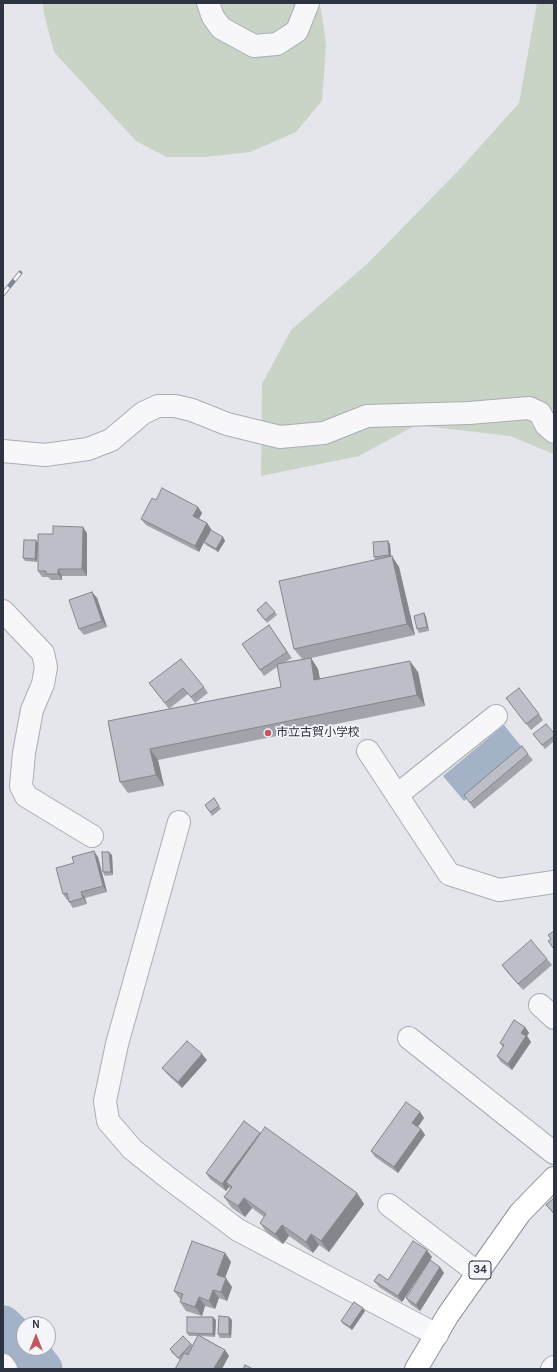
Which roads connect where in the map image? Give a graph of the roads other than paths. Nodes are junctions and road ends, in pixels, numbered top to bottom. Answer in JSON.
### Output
{"nodes":[{"id":1,"x":208,"y":3,"type":"edge"},
{"id":2,"x":308,"y":3,"type":"edge"},
{"id":3,"x":554,"y":432,"type":"edge"},
{"id":4,"x":3,"y":451,"type":"edge"},
{"id":5,"x":3,"y":611,"type":"edge"},
{"id":6,"x":496,"y":716,"type":"dead end"},
{"id":7,"x":368,"y":751,"type":"dead end"},
{"id":8,"x":397,"y":795,"type":"junction"},
{"id":9,"x":179,"y":822,"type":"dead end"},
{"id":10,"x":92,"y":836,"type":"dead end"},
{"id":11,"x":554,"y":882,"type":"edge"},
{"id":12,"x":409,"y":1038,"type":"dead end"},
{"id":13,"x":554,"y":1153,"type":"edge"},
{"id":14,"x":554,"y":1178,"type":"edge"},
{"id":15,"x":389,"y":1205,"type":"dead end"},
{"id":16,"x":478,"y":1273,"type":"junction"},
{"id":17,"x":436,"y":1335,"type":"junction"},
{"id":18,"x":3,"y":1365,"type":"edge"},
{"id":19,"x":6,"y":1369,"type":"edge"},
{"id":20,"x":416,"y":1369,"type":"edge"}],
"edges":[{"from":1,"to":2,"type":"street"},
{"from":3,"to":4,"type":"street"},
{"from":5,"to":10,"type":"street"},
{"from":6,"to":8,"type":"street"},
{"from":7,"to":8,"type":"street"},
{"from":8,"to":11,"type":"street"},
{"from":9,"to":17,"type":"street"},
{"from":12,"to":13,"type":"street"},
{"from":14,"to":16,"type":"highway","number":"34"},
{"from":15,"to":16,"type":"street"},
{"from":16,"to":17,"type":"highway","number":"34"},
{"from":17,"to":20,"type":"highway","number":"34"},
{"from":18,"to":19,"type":"street"}]}
